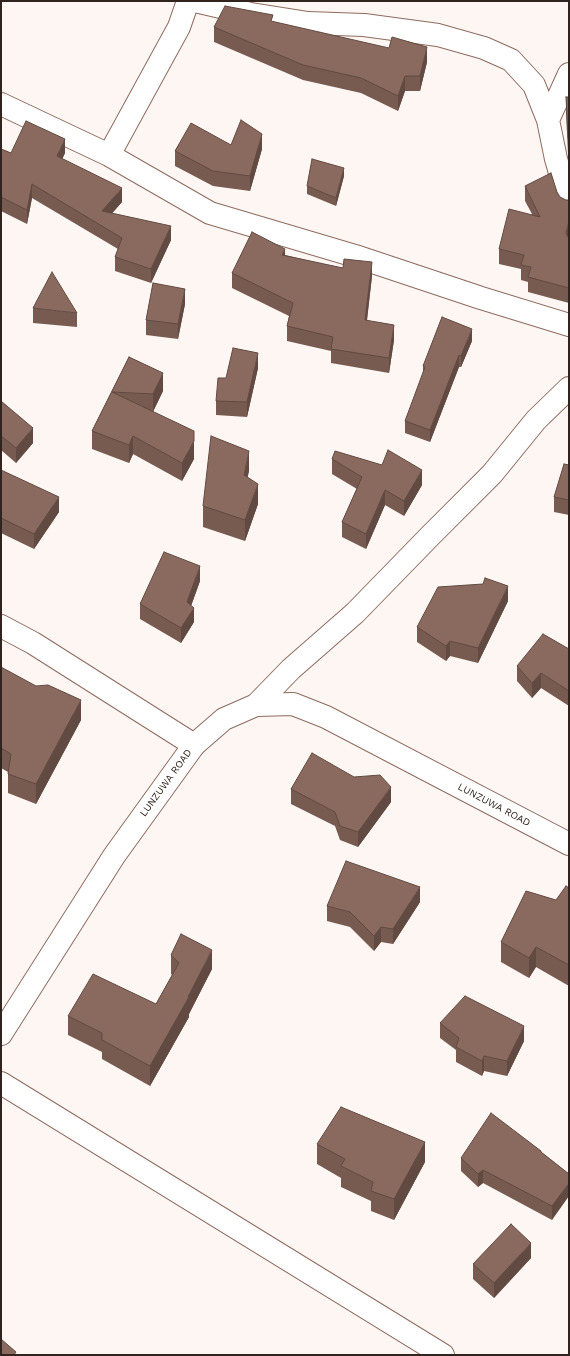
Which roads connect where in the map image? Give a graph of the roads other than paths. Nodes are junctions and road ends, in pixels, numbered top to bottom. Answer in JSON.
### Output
{"nodes":[{"id":1,"x":188,"y":1,"type":"edge"},
{"id":2,"x":195,"y":1,"type":"edge"},
{"id":3,"x":569,"y":74,"type":"edge"},
{"id":4,"x":1,"y":104,"type":"edge"},
{"id":5,"x":548,"y":120,"type":"junction"},
{"id":6,"x":109,"y":155,"type":"junction"},
{"id":7,"x":569,"y":203,"type":"edge"},
{"id":8,"x":569,"y":324,"type":"edge"},
{"id":9,"x":569,"y":388,"type":"edge"},
{"id":10,"x":1,"y":626,"type":"edge"},
{"id":11,"x":256,"y":705,"type":"junction"},
{"id":12,"x":194,"y":745,"type":"junction"},
{"id":13,"x":569,"y":844,"type":"edge"},
{"id":14,"x":1,"y":1034,"type":"edge"},
{"id":15,"x":1,"y":1083,"type":"edge"},
{"id":16,"x":443,"y":1355,"type":"edge"}],
"edges":[{"from":1,"to":6,"type":"street"},
{"from":2,"to":5,"type":"street"},
{"from":3,"to":5,"type":"street"},
{"from":4,"to":6,"type":"street"},
{"from":5,"to":7,"type":"street"},
{"from":6,"to":8,"type":"street"},
{"from":9,"to":11,"type":"street"},
{"from":10,"to":12,"type":"street"},
{"from":11,"to":12,"type":"street","name":"LUNZUWA ROAD"},
{"from":11,"to":13,"type":"street","name":"LUNZUWA ROAD"},
{"from":12,"to":14,"type":"street","name":"LUNZUWA ROAD"},
{"from":15,"to":16,"type":"street"}]}
